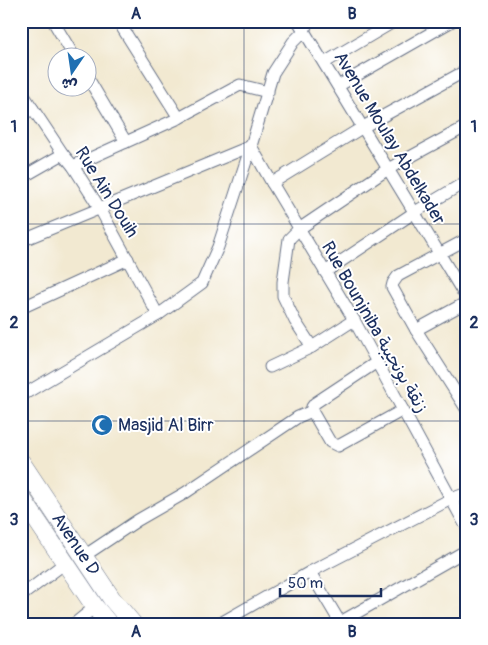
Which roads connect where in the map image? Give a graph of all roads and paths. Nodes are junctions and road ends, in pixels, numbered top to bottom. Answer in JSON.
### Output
{"nodes":[{"id":1,"x":54,"y":21,"type":"edge"},
{"id":2,"x":118,"y":21,"type":"edge"},
{"id":3,"x":394,"y":21,"type":"edge"},
{"id":4,"x":452,"y":21,"type":"edge"},
{"id":5,"x":303,"y":24,"type":"edge"},
{"id":6,"x":69,"y":48,"type":"edge"},
{"id":7,"x":324,"y":63,"type":"junction"},
{"id":8,"x":467,"y":70,"type":"edge"},
{"id":9,"x":338,"y":86,"type":"junction"},
{"id":10,"x":21,"y":90,"type":"edge"},
{"id":11,"x":268,"y":92,"type":"junction"},
{"id":12,"x":98,"y":95,"type":"edge"},
{"id":13,"x":33,"y":109,"type":"junction"},
{"id":14,"x":21,"y":116,"type":"edge"},
{"id":15,"x":178,"y":118,"type":"junction"},
{"id":16,"x":467,"y":126,"type":"edge"},
{"id":17,"x":363,"y":127,"type":"junction"},
{"id":18,"x":126,"y":142,"type":"junction"},
{"id":19,"x":251,"y":146,"type":"junction"},
{"id":20,"x":63,"y":154,"type":"junction"},
{"id":21,"x":73,"y":166,"type":"junction"},
{"id":22,"x":388,"y":170,"type":"junction"},
{"id":23,"x":21,"y":178,"type":"edge"},
{"id":24,"x":467,"y":181,"type":"edge"},
{"id":25,"x":272,"y":183,"type":"junction"},
{"id":26,"x":99,"y":207,"type":"junction"},
{"id":27,"x":415,"y":212,"type":"junction"},
{"id":28,"x":299,"y":229,"type":"junction"},
{"id":29,"x":467,"y":240,"type":"edge"},
{"id":30,"x":21,"y":241,"type":"edge"},
{"id":31,"x":440,"y":254,"type":"junction"},
{"id":32,"x":128,"y":259,"type":"junction"},
{"id":33,"x":325,"y":272,"type":"junction"},
{"id":34,"x":467,"y":300,"type":"edge"},
{"id":35,"x":21,"y":308,"type":"edge"},
{"id":36,"x":158,"y":315,"type":"junction"},
{"id":37,"x":354,"y":320,"type":"junction"},
{"id":38,"x":416,"y":330,"type":"junction"},
{"id":39,"x":312,"y":347,"type":"junction"},
{"id":40,"x":377,"y":362,"type":"junction"},
{"id":41,"x":270,"y":367,"type":"dead end"},
{"id":42,"x":21,"y":396,"type":"edge"},
{"id":43,"x":403,"y":410,"type":"junction"},
{"id":44,"x":467,"y":410,"type":"edge"},
{"id":45,"x":312,"y":411,"type":"junction"},
{"id":46,"x":21,"y":462,"type":"edge"},
{"id":47,"x":467,"y":493,"type":"edge"},
{"id":48,"x":21,"y":497,"type":"edge"},
{"id":49,"x":451,"y":499,"type":"junction"},
{"id":50,"x":467,"y":528,"type":"edge"},
{"id":51,"x":68,"y":532,"type":"junction"},
{"id":52,"x":50,"y":542,"type":"junction"},
{"id":53,"x":467,"y":550,"type":"edge"},
{"id":54,"x":84,"y":556,"type":"junction"},
{"id":55,"x":65,"y":563,"type":"junction"},
{"id":56,"x":310,"y":572,"type":"junction"},
{"id":57,"x":21,"y":596,"type":"edge"},
{"id":58,"x":95,"y":607,"type":"junction"},
{"id":59,"x":224,"y":623,"type":"edge"},
{"id":60,"x":339,"y":623,"type":"edge"},
{"id":61,"x":74,"y":624,"type":"edge"},
{"id":62,"x":109,"y":624,"type":"edge"},
{"id":63,"x":133,"y":624,"type":"edge"}],
"edges":[{"from":1,"to":6,"type":"street"},
{"from":2,"to":15,"type":"street"},
{"from":3,"to":7,"type":"street"},
{"from":4,"to":9,"type":"street"},
{"from":5,"to":7,"type":"street","name":"Avenue Moulay Abdelkader"},
{"from":5,"to":11,"type":"street"},
{"from":7,"to":9,"type":"street","name":"Avenue Moulay Abdelkader"},
{"from":8,"to":17,"type":"street"},
{"from":9,"to":17,"type":"street","name":"Avenue Moulay Abdelkader"},
{"from":10,"to":13,"type":"street","name":"Rue Ain Douih"},
{"from":11,"to":15,"type":"street"},
{"from":11,"to":19,"type":"street"},
{"from":12,"to":18,"type":"street"},
{"from":13,"to":14,"type":"street"},
{"from":13,"to":20,"type":"street","name":"Rue Ain Douih"},
{"from":15,"to":18,"type":"street"},
{"from":16,"to":22,"type":"street"},
{"from":17,"to":22,"type":"street","name":"Avenue Moulay Abdelkader"},
{"from":17,"to":25,"type":"street"},
{"from":18,"to":21,"type":"street"},
{"from":19,"to":25,"type":"street","name":"Rue Bounjniba زنقة بونجيبة"},
{"from":19,"to":26,"type":"street"},
{"from":19,"to":36,"type":"street"},
{"from":20,"to":21,"type":"street","name":"Rue Ain Douih"},
{"from":20,"to":23,"type":"street"},
{"from":21,"to":26,"type":"street","name":"Rue Ain Douih"},
{"from":22,"to":27,"type":"street","name":"Avenue Moulay Abdelkader"},
{"from":22,"to":28,"type":"street"},
{"from":24,"to":27,"type":"street"},
{"from":25,"to":28,"type":"street","name":"Rue Bounjniba زنقة بونجيبة"},
{"from":26,"to":30,"type":"street"},
{"from":26,"to":32,"type":"street","name":"Rue Ain Douih"},
{"from":27,"to":31,"type":"street","name":"Avenue Moulay Abdelkader"},
{"from":27,"to":33,"type":"street"},
{"from":28,"to":33,"type":"street","name":"Rue Bounjniba زنقة بونجيبة"},
{"from":28,"to":39,"type":"street"},
{"from":29,"to":31,"type":"street"},
{"from":31,"to":34,"type":"street","name":"Avenue Moulay Abdelkader"},
{"from":31,"to":38,"type":"street"},
{"from":32,"to":35,"type":"street"},
{"from":32,"to":36,"type":"street","name":"Rue Ain Douih"},
{"from":33,"to":37,"type":"street","name":"Rue Bounjniba زنقة بونجيبة"},
{"from":34,"to":38,"type":"street"},
{"from":36,"to":42,"type":"street"},
{"from":37,"to":39,"type":"street"},
{"from":37,"to":40,"type":"street","name":"Rue Bounjniba زنقة بونجيبة"},
{"from":38,"to":44,"type":"street"},
{"from":39,"to":41,"type":"street"},
{"from":40,"to":43,"type":"street","name":"Rue Bounjniba زنقة بونجيبة"},
{"from":40,"to":45,"type":"street"},
{"from":43,"to":45,"type":"street"},
{"from":43,"to":49,"type":"street","name":"Rue Bounjniba زنقة بونجيبة"},
{"from":45,"to":54,"type":"street"},
{"from":46,"to":51,"type":"main road","name":"Avenue D"},
{"from":47,"to":49,"type":"street"},
{"from":48,"to":52,"type":"main road","name":"Avenue D"},
{"from":49,"to":50,"type":"street","name":"Rue Bounjniba زنقة بونجيبة"},
{"from":49,"to":56,"type":"street"},
{"from":51,"to":52,"type":"main road"},
{"from":51,"to":54,"type":"main road","name":"Avenue D"},
{"from":52,"to":55,"type":"main road","name":"Avenue D"},
{"from":53,"to":60,"type":"street"},
{"from":54,"to":63,"type":"main road","name":"Avenue D"},
{"from":55,"to":57,"type":"street"},
{"from":55,"to":58,"type":"main road","name":"Avenue D"},
{"from":56,"to":59,"type":"street"},
{"from":56,"to":60,"type":"street"},
{"from":58,"to":61,"type":"street"},
{"from":58,"to":62,"type":"main road","name":"Avenue D"}]}
